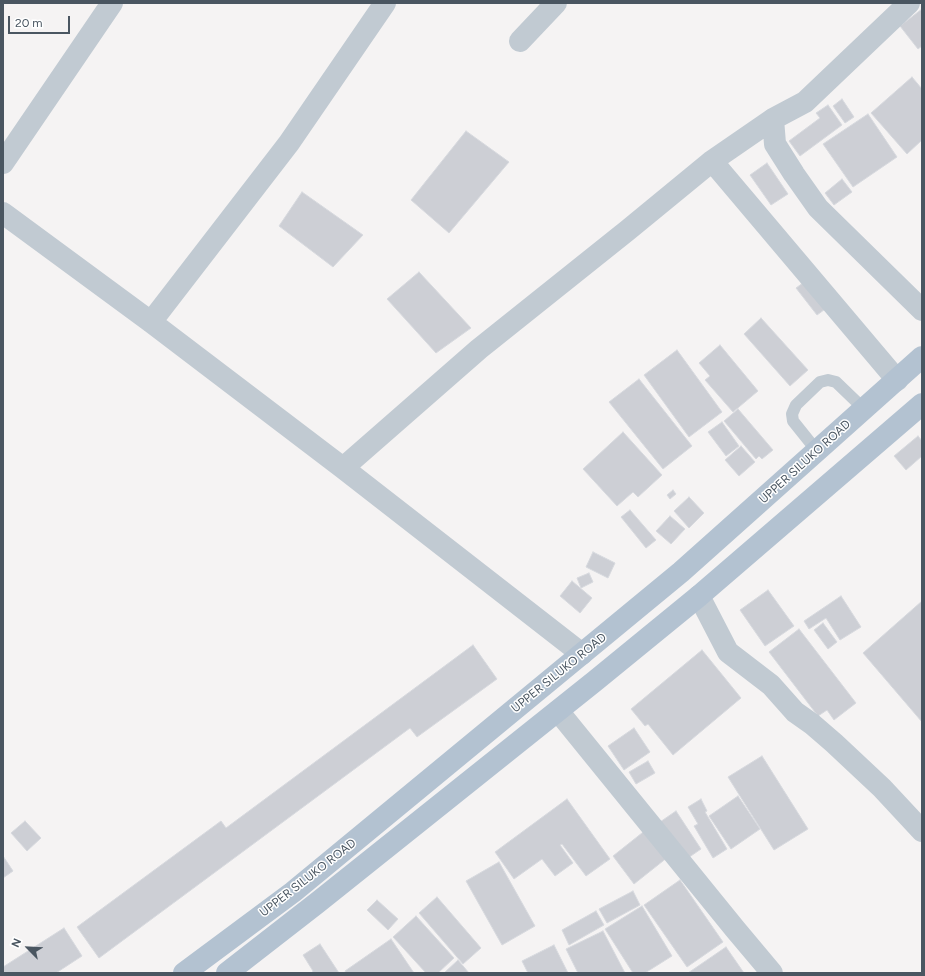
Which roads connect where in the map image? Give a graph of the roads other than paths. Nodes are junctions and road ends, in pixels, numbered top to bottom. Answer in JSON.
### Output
{"nodes":[{"id":1,"x":112,"y":3,"type":"edge"},
{"id":2,"x":385,"y":3,"type":"edge"},
{"id":3,"x":556,"y":3,"type":"edge"},
{"id":4,"x":909,"y":3,"type":"edge"},
{"id":5,"x":520,"y":41,"type":"dead end"},
{"id":6,"x":773,"y":119,"type":"junction"},
{"id":7,"x":712,"y":161,"type":"junction"},
{"id":8,"x":3,"y":164,"type":"edge"},
{"id":9,"x":3,"y":213,"type":"edge"},
{"id":10,"x":922,"y":310,"type":"edge"},
{"id":11,"x":151,"y":322,"type":"junction"},
{"id":12,"x":922,"y":357,"type":"edge"},
{"id":13,"x":897,"y":380,"type":"junction"},
{"id":14,"x":922,"y":404,"type":"edge"},
{"id":15,"x":864,"y":409,"type":"junction"},
{"id":16,"x":817,"y":451,"type":"junction"},
{"id":17,"x":343,"y":468,"type":"junction"},
{"id":18,"x":699,"y":596,"type":"junction"},
{"id":19,"x":582,"y":654,"type":"junction"},
{"id":20,"x":558,"y":711,"type":"junction"},
{"id":21,"x":922,"y":831,"type":"edge"},
{"id":22,"x":184,"y":973,"type":"edge"},
{"id":23,"x":227,"y":973,"type":"edge"},
{"id":24,"x":772,"y":973,"type":"edge"}],
"edges":[{"from":1,"to":8,"type":"street"},
{"from":2,"to":11,"type":"street"},
{"from":3,"to":5,"type":"street"},
{"from":4,"to":6,"type":"street"},
{"from":6,"to":7,"type":"street"},
{"from":6,"to":10,"type":"street"},
{"from":7,"to":13,"type":"street"},
{"from":7,"to":17,"type":"street"},
{"from":9,"to":11,"type":"street"},
{"from":11,"to":17,"type":"street"},
{"from":12,"to":13,"type":"main road","name":"UPPER SILUKO ROAD"},
{"from":13,"to":15,"type":"main road","name":"UPPER SILUKO ROAD"},
{"from":14,"to":18,"type":"main road","name":"UPPER SILUKO ROAD"},
{"from":15,"to":16,"type":"main road","name":"UPPER SILUKO ROAD"},
{"from":15,"to":16,"type":"lane"},
{"from":16,"to":19,"type":"main road","name":"UPPER SILUKO ROAD"},
{"from":17,"to":19,"type":"street"},
{"from":18,"to":20,"type":"main road","name":"UPPER SILUKO ROAD"},
{"from":18,"to":21,"type":"street"},
{"from":19,"to":22,"type":"main road","name":"UPPER SILUKO ROAD"},
{"from":20,"to":23,"type":"main road","name":"UPPER SILUKO ROAD"},
{"from":20,"to":24,"type":"street"}]}
